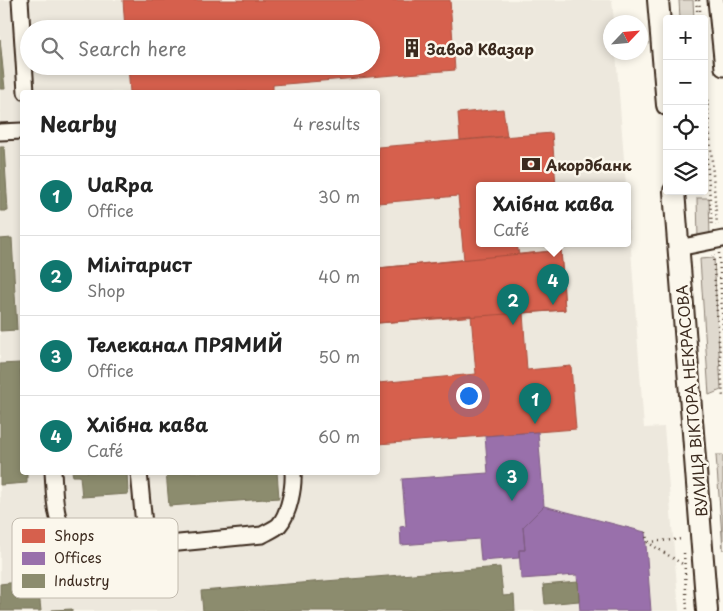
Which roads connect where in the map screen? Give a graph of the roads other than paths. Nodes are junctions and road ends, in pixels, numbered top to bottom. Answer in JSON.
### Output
{"nodes":[{"id":1,"x":20,"y":0,"type":"edge"},
{"id":2,"x":658,"y":0,"type":"edge"},
{"id":3,"x":716,"y":0,"type":"edge"},
{"id":4,"x":21,"y":20,"type":"edge"},
{"id":5,"x":663,"y":60,"type":"edge"},
{"id":6,"x":723,"y":68,"type":"edge"},
{"id":7,"x":25,"y":75,"type":"edge"},
{"id":8,"x":26,"y":90,"type":"edge"},
{"id":9,"x":20,"y":131,"type":"edge"},
{"id":10,"x":0,"y":132,"type":"edge"},
{"id":11,"x":674,"y":195,"type":"edge"},
{"id":12,"x":718,"y":240,"type":"edge"},
{"id":13,"x":678,"y":248,"type":"junction"},
{"id":14,"x":53,"y":475,"type":"edge"},
{"id":15,"x":140,"y":475,"type":"edge"},
{"id":16,"x":293,"y":475,"type":"edge"},
{"id":17,"x":58,"y":518,"type":"edge"},
{"id":18,"x":144,"y":518,"type":"edge"},
{"id":19,"x":178,"y":543,"type":"edge"},
{"id":20,"x":707,"y":611,"type":"edge"}],
"edges":[{"from":1,"to":4,"type":"lane"},
{"from":2,"to":5,"type":"main road"},
{"from":3,"to":6,"type":"lane"},
{"from":7,"to":8,"type":"lane"},
{"from":9,"to":10,"type":"lane"},
{"from":11,"to":13,"type":"main road","name":"ВУЛИЦЯ ВІКТОРА НЕКРАСОВА"},
{"from":12,"to":13,"type":"lane"},
{"from":13,"to":20,"type":"main road","name":"ВУЛИЦЯ ВІКТОРА НЕКРАСОВА"},
{"from":14,"to":17,"type":"lane"},
{"from":15,"to":18,"type":"lane"},
{"from":16,"to":19,"type":"lane"}]}
